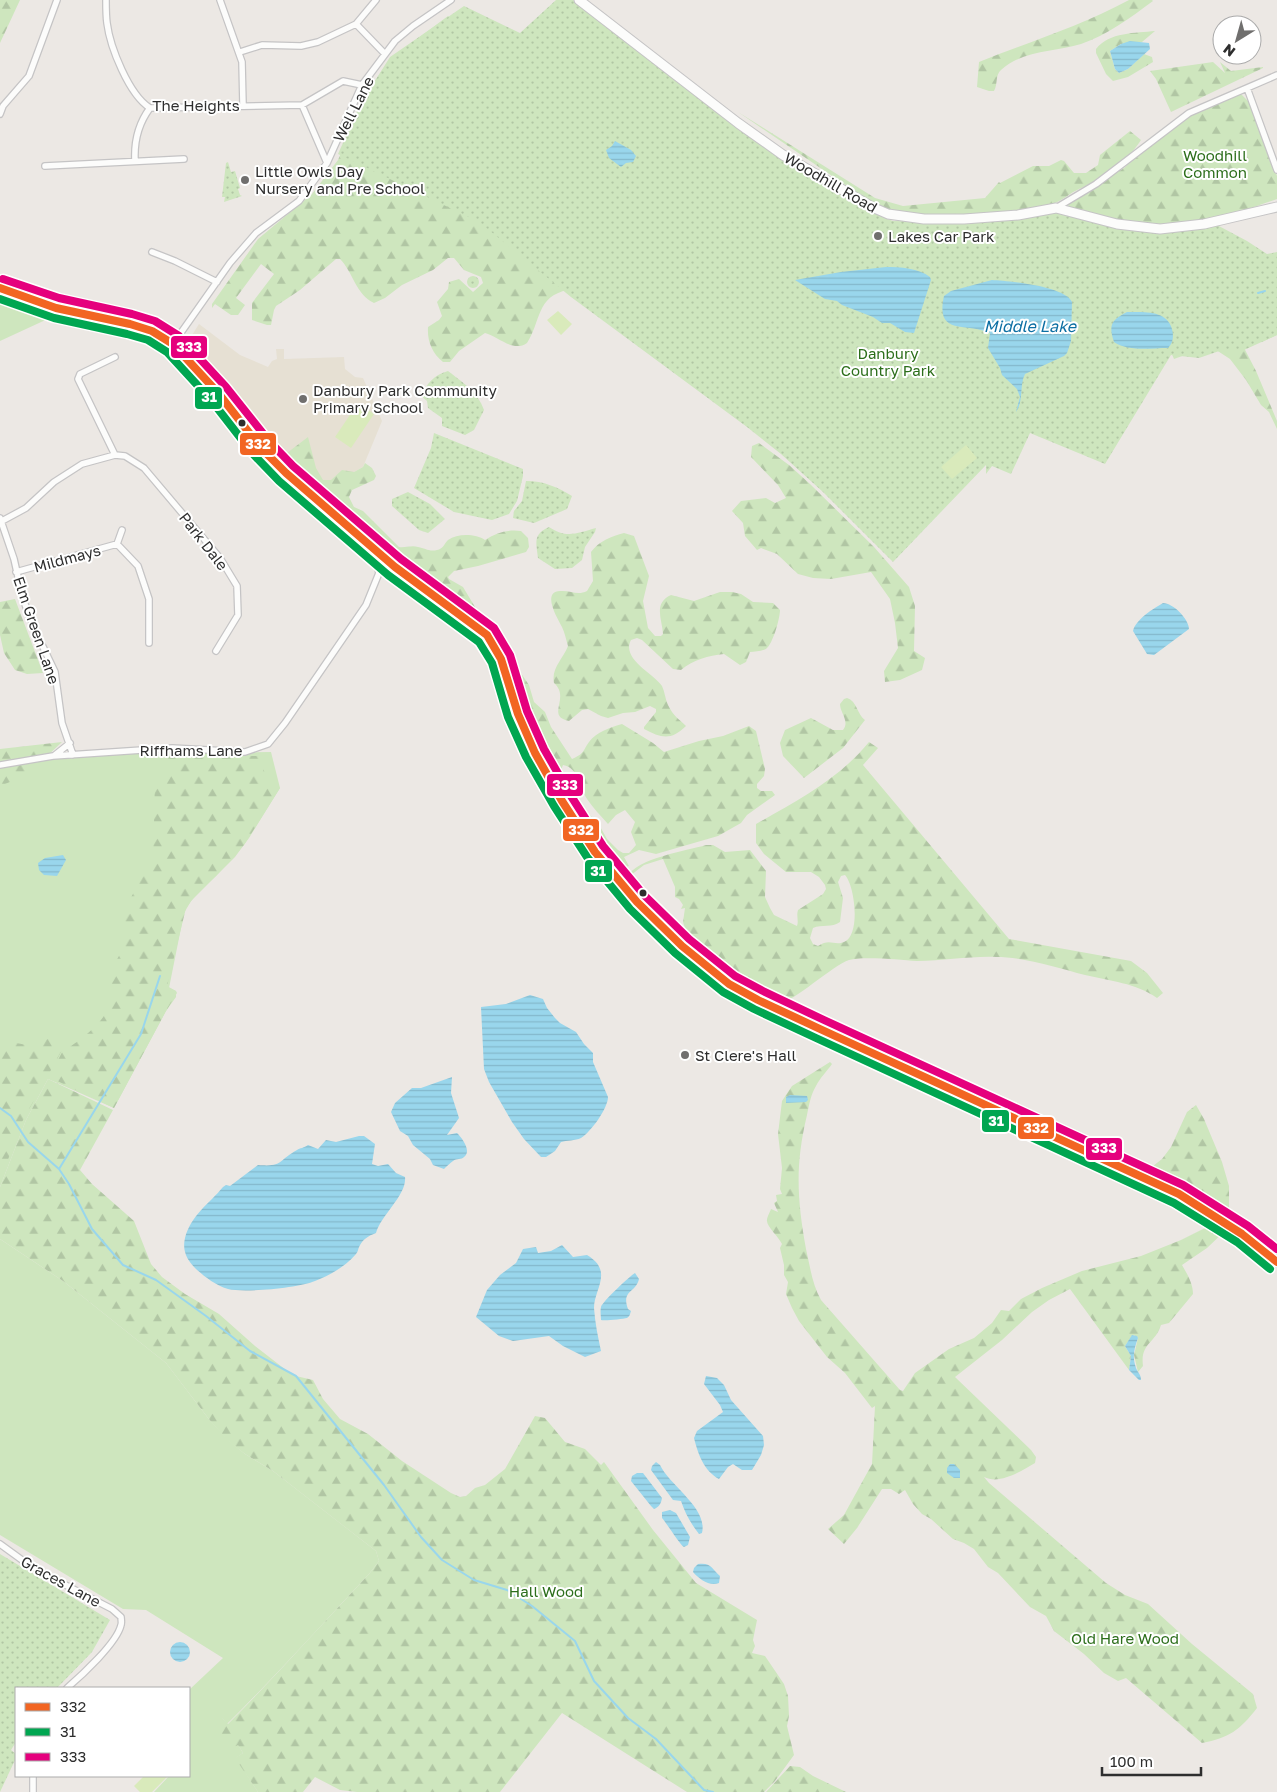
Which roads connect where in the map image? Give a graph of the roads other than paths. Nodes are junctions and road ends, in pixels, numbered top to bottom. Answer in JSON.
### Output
{"nodes":[{"id":1,"x":58,"y":0,"type":"edge"},
{"id":2,"x":106,"y":0,"type":"edge"},
{"id":3,"x":220,"y":0,"type":"edge"},
{"id":4,"x":376,"y":0,"type":"edge"},
{"id":5,"x":451,"y":0,"type":"edge"},
{"id":6,"x":579,"y":0,"type":"edge"},
{"id":7,"x":356,"y":24,"type":"junction"},
{"id":8,"x":240,"y":52,"type":"junction"},
{"id":9,"x":385,"y":54,"type":"junction"},
{"id":10,"x":1277,"y":75,"type":"edge"},
{"id":11,"x":362,"y":85,"type":"junction"},
{"id":12,"x":1247,"y":88,"type":"junction"},
{"id":13,"x":302,"y":105,"type":"junction"},
{"id":14,"x":243,"y":106,"type":"junction"},
{"id":15,"x":150,"y":108,"type":"junction"},
{"id":16,"x":0,"y":114,"type":"edge"},
{"id":17,"x":184,"y":159,"type":"dead end"},
{"id":18,"x":135,"y":161,"type":"junction"},
{"id":19,"x":327,"y":163,"type":"junction"},
{"id":20,"x":45,"y":166,"type":"dead end"},
{"id":21,"x":1277,"y":170,"type":"edge"},
{"id":22,"x":1277,"y":207,"type":"edge"},
{"id":23,"x":1056,"y":208,"type":"junction"},
{"id":24,"x":152,"y":252,"type":"dead end"},
{"id":25,"x":217,"y":282,"type":"junction"},
{"id":26,"x":0,"y":288,"type":"edge"},
{"id":27,"x":172,"y":344,"type":"junction"},
{"id":28,"x":115,"y":357,"type":"dead end"},
{"id":29,"x":115,"y":455,"type":"junction"},
{"id":30,"x":1,"y":520,"type":"edge"},
{"id":31,"x":122,"y":530,"type":"dead end"},
{"id":32,"x":117,"y":544,"type":"junction"},
{"id":33,"x":373,"y":548,"type":"junction"},
{"id":34,"x":395,"y":567,"type":"junction"},
{"id":35,"x":16,"y":572,"type":"junction"},
{"id":36,"x":379,"y":574,"type":"junction"},
{"id":37,"x":148,"y":643,"type":"dead end"},
{"id":38,"x":216,"y":651,"type":"dead end"},
{"id":39,"x":70,"y":743,"type":"junction"},
{"id":40,"x":73,"y":755,"type":"junction"},
{"id":41,"x":53,"y":756,"type":"junction"},
{"id":42,"x":0,"y":765,"type":"edge"},
{"id":43,"x":1277,"y":1262,"type":"edge"},
{"id":44,"x":0,"y":1544,"type":"edge"},
{"id":45,"x":68,"y":1687,"type":"edge"},
{"id":46,"x":33,"y":1777,"type":"edge"},
{"id":47,"x":33,"y":1792,"type":"edge"}],
"edges":[{"from":1,"to":16,"type":"street"},
{"from":2,"to":15,"type":"street","name":"The Heights"},
{"from":3,"to":8,"type":"street"},
{"from":4,"to":7,"type":"street"},
{"from":5,"to":9,"type":"street","name":"Well Lane"},
{"from":6,"to":23,"type":"street","name":"Woodhill Road"},
{"from":7,"to":8,"type":"street"},
{"from":7,"to":9,"type":"street"},
{"from":8,"to":14,"type":"street"},
{"from":9,"to":11,"type":"street","name":"Well Lane"},
{"from":10,"to":12,"type":"street"},
{"from":11,"to":13,"type":"street","name":"The Heights"},
{"from":11,"to":19,"type":"street","name":"Well Lane"},
{"from":12,"to":21,"type":"street"},
{"from":12,"to":23,"type":"street"},
{"from":13,"to":14,"type":"street","name":"The Heights"},
{"from":13,"to":19,"type":"street"},
{"from":14,"to":15,"type":"street","name":"The Heights"},
{"from":15,"to":18,"type":"street"},
{"from":17,"to":18,"type":"street"},
{"from":18,"to":20,"type":"street"},
{"from":19,"to":25,"type":"street","name":"Well Lane"},
{"from":22,"to":23,"type":"street","name":"Woodhill Road"},
{"from":24,"to":25,"type":"street"},
{"from":25,"to":27,"type":"street","name":"Well Lane"},
{"from":26,"to":27,"type":"main road"},
{"from":27,"to":33,"type":"main road"},
{"from":28,"to":29,"type":"street"},
{"from":29,"to":30,"type":"street"},
{"from":29,"to":38,"type":"street","name":"Park Dale"},
{"from":30,"to":35,"type":"street","name":"Elm Green Lane"},
{"from":31,"to":32,"type":"street","name":"Mildmays"},
{"from":32,"to":35,"type":"street","name":"Mildmays"},
{"from":32,"to":37,"type":"street","name":"Mildmays"},
{"from":33,"to":34,"type":"main road"},
{"from":33,"to":36,"type":"street"},
{"from":34,"to":36,"type":"street"},
{"from":34,"to":43,"type":"main road"},
{"from":35,"to":39,"type":"street","name":"Elm Green Lane"},
{"from":36,"to":40,"type":"street","name":"Riffhams Lane"},
{"from":39,"to":40,"type":"street","name":"Elm Green Lane"},
{"from":39,"to":41,"type":"street"},
{"from":40,"to":41,"type":"street","name":"Riffhams Lane"},
{"from":41,"to":42,"type":"street","name":"Riffhams Lane"},
{"from":44,"to":45,"type":"street","name":"Graces Lane"},
{"from":46,"to":47,"type":"street"}]}
